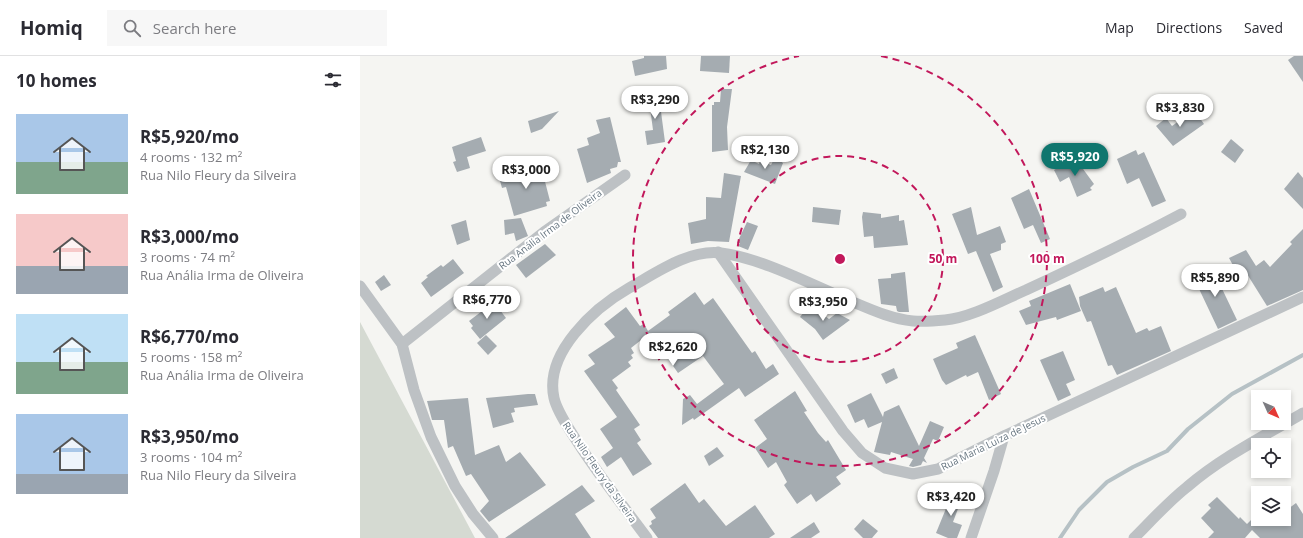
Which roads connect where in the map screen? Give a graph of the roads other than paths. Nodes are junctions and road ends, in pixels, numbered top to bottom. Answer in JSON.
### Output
{"nodes":[{"id":1,"x":625,"y":175,"type":"dead end"},
{"id":2,"x":1181,"y":214,"type":"dead end"},
{"id":3,"x":718,"y":252,"type":"junction"},
{"id":4,"x":360,"y":286,"type":"edge"},
{"id":5,"x":1303,"y":297,"type":"edge"},
{"id":6,"x":402,"y":344,"type":"junction"},
{"id":7,"x":1303,"y":413,"type":"edge"},
{"id":8,"x":1004,"y":436,"type":"junction"},
{"id":9,"x":493,"y":538,"type":"edge"},
{"id":10,"x":647,"y":538,"type":"edge"},
{"id":11,"x":971,"y":538,"type":"edge"},
{"id":12,"x":1134,"y":538,"type":"edge"}],
"edges":[{"from":1,"to":6,"type":"street","name":"Rua Anália Irma de Oliveira"},
{"from":2,"to":3,"type":"street","name":"Rua Nilo Fleury da Silveira"},
{"from":3,"to":8,"type":"street","name":"Rua Maria Luiza de Jesus"},
{"from":3,"to":10,"type":"street","name":"Rua Nilo Fleury da Silveira"},
{"from":4,"to":6,"type":"street"},
{"from":5,"to":8,"type":"street","name":"Rua Maria Luiza de Jesus"},
{"from":6,"to":9,"type":"street"},
{"from":7,"to":12,"type":"street"},
{"from":8,"to":11,"type":"street"}]}
